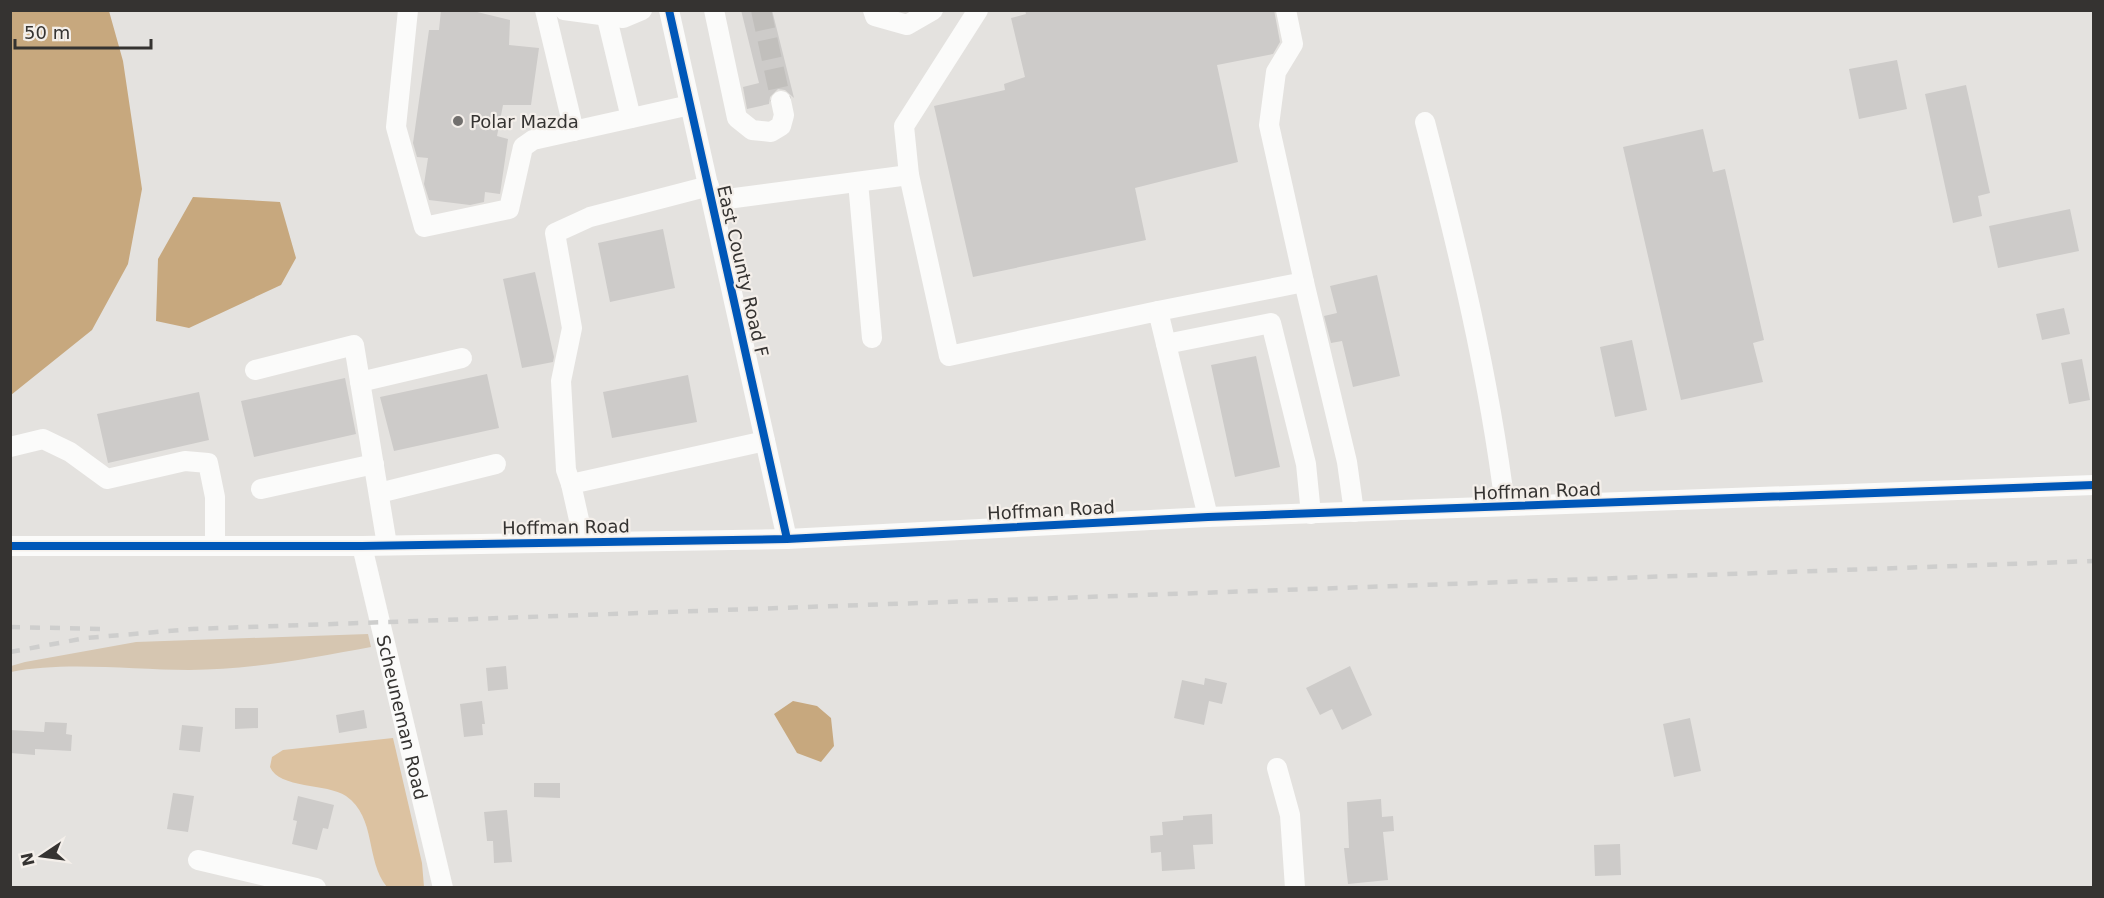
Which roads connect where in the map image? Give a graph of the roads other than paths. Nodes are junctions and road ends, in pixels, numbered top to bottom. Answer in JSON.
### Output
{"nodes":[{"id":1,"x":408,"y":10,"type":"edge"},
{"id":2,"x":545,"y":10,"type":"edge"},
{"id":3,"x":564,"y":10,"type":"edge"},
{"id":4,"x":642,"y":10,"type":"edge"},
{"id":5,"x":669,"y":10,"type":"edge"},
{"id":6,"x":714,"y":10,"type":"edge"},
{"id":7,"x":873,"y":10,"type":"edge"},
{"id":8,"x":933,"y":10,"type":"edge"},
{"id":9,"x":978,"y":10,"type":"edge"},
{"id":10,"x":1286,"y":10,"type":"edge"},
{"id":11,"x":606,"y":14,"type":"edge"},
{"id":12,"x":781,"y":101,"type":"tunnel mouth"},
{"id":13,"x":690,"y":105,"type":"junction"},
{"id":14,"x":631,"y":118,"type":"junction"},
{"id":15,"x":1425,"y":122,"type":"dead end"},
{"id":16,"x":574,"y":131,"type":"junction"},
{"id":17,"x":909,"y":176,"type":"junction"},
{"id":18,"x":858,"y":182,"type":"junction"},
{"id":19,"x":710,"y":194,"type":"junction"},
{"id":20,"x":1304,"y":282,"type":"junction"},
{"id":21,"x":1158,"y":311,"type":"junction"},
{"id":22,"x":872,"y":338,"type":"dead end"},
{"id":23,"x":1166,"y":344,"type":"junction"},
{"id":24,"x":462,"y":358,"type":"dead end"},
{"id":25,"x":255,"y":370,"type":"dead end"},
{"id":26,"x":360,"y":382,"type":"junction"},
{"id":27,"x":765,"y":441,"type":"junction"},
{"id":28,"x":10,"y":447,"type":"edge"},
{"id":29,"x":374,"y":464,"type":"junction"},
{"id":30,"x":496,"y":464,"type":"dead end"},
{"id":31,"x":571,"y":484,"type":"junction"},
{"id":32,"x":2094,"y":485,"type":"edge"},
{"id":33,"x":261,"y":489,"type":"dead end"},
{"id":34,"x":379,"y":493,"type":"junction"},
{"id":35,"x":1505,"y":506,"type":"junction"},
{"id":36,"x":1354,"y":512,"type":"junction"},
{"id":37,"x":1311,"y":514,"type":"junction"},
{"id":38,"x":1208,"y":517,"type":"junction"},
{"id":39,"x":787,"y":539,"type":"junction"},
{"id":40,"x":584,"y":542,"type":"junction"},
{"id":41,"x":387,"y":545,"type":"junction"},
{"id":42,"x":10,"y":546,"type":"edge"},
{"id":43,"x":215,"y":546,"type":"junction"},
{"id":44,"x":362,"y":546,"type":"junction"},
{"id":45,"x":1277,"y":768,"type":"dead end"},
{"id":46,"x":198,"y":860,"type":"dead end"},
{"id":47,"x":316,"y":888,"type":"edge"},
{"id":48,"x":443,"y":888,"type":"edge"},
{"id":49,"x":1295,"y":888,"type":"edge"}],
"edges":[{"from":1,"to":16,"type":"street"},
{"from":2,"to":16,"type":"street"},
{"from":3,"to":11,"type":"street"},
{"from":4,"to":11,"type":"street"},
{"from":5,"to":13,"type":"street","name":"East County Road F"},
{"from":6,"to":12,"type":"street"},
{"from":7,"to":8,"type":"street"},
{"from":9,"to":17,"type":"street"},
{"from":10,"to":20,"type":"street"},
{"from":11,"to":14,"type":"street"},
{"from":13,"to":14,"type":"street"},
{"from":13,"to":19,"type":"street","name":"East County Road F"},
{"from":14,"to":16,"type":"street"},
{"from":15,"to":35,"type":"street"},
{"from":17,"to":18,"type":"street"},
{"from":17,"to":21,"type":"street"},
{"from":18,"to":19,"type":"street"},
{"from":18,"to":22,"type":"street"},
{"from":19,"to":27,"type":"street","name":"East County Road F"},
{"from":19,"to":31,"type":"street"},
{"from":20,"to":21,"type":"street"},
{"from":20,"to":36,"type":"street"},
{"from":21,"to":23,"type":"street"},
{"from":23,"to":37,"type":"street"},
{"from":23,"to":38,"type":"street"},
{"from":24,"to":26,"type":"street"},
{"from":25,"to":26,"type":"street"},
{"from":26,"to":29,"type":"street"},
{"from":27,"to":31,"type":"street"},
{"from":27,"to":39,"type":"street","name":"East County Road F"},
{"from":28,"to":43,"type":"street"},
{"from":29,"to":33,"type":"street"},
{"from":29,"to":34,"type":"street"},
{"from":30,"to":34,"type":"street"},
{"from":31,"to":40,"type":"street"},
{"from":32,"to":35,"type":"street","name":"Hoffman Road"},
{"from":34,"to":41,"type":"street"},
{"from":35,"to":36,"type":"street","name":"Hoffman Road"},
{"from":36,"to":37,"type":"street","name":"Hoffman Road"},
{"from":37,"to":38,"type":"street","name":"Hoffman Road"},
{"from":38,"to":39,"type":"street","name":"Hoffman Road"},
{"from":39,"to":40,"type":"street","name":"Hoffman Road"},
{"from":40,"to":41,"type":"street","name":"Hoffman Road"},
{"from":41,"to":44,"type":"street","name":"Hoffman Road"},
{"from":42,"to":43,"type":"street","name":"Hoffman Road"},
{"from":43,"to":44,"type":"street","name":"Hoffman Road"},
{"from":44,"to":48,"type":"street","name":"Scheuneman Road"},
{"from":45,"to":49,"type":"street"},
{"from":46,"to":47,"type":"street"}]}
